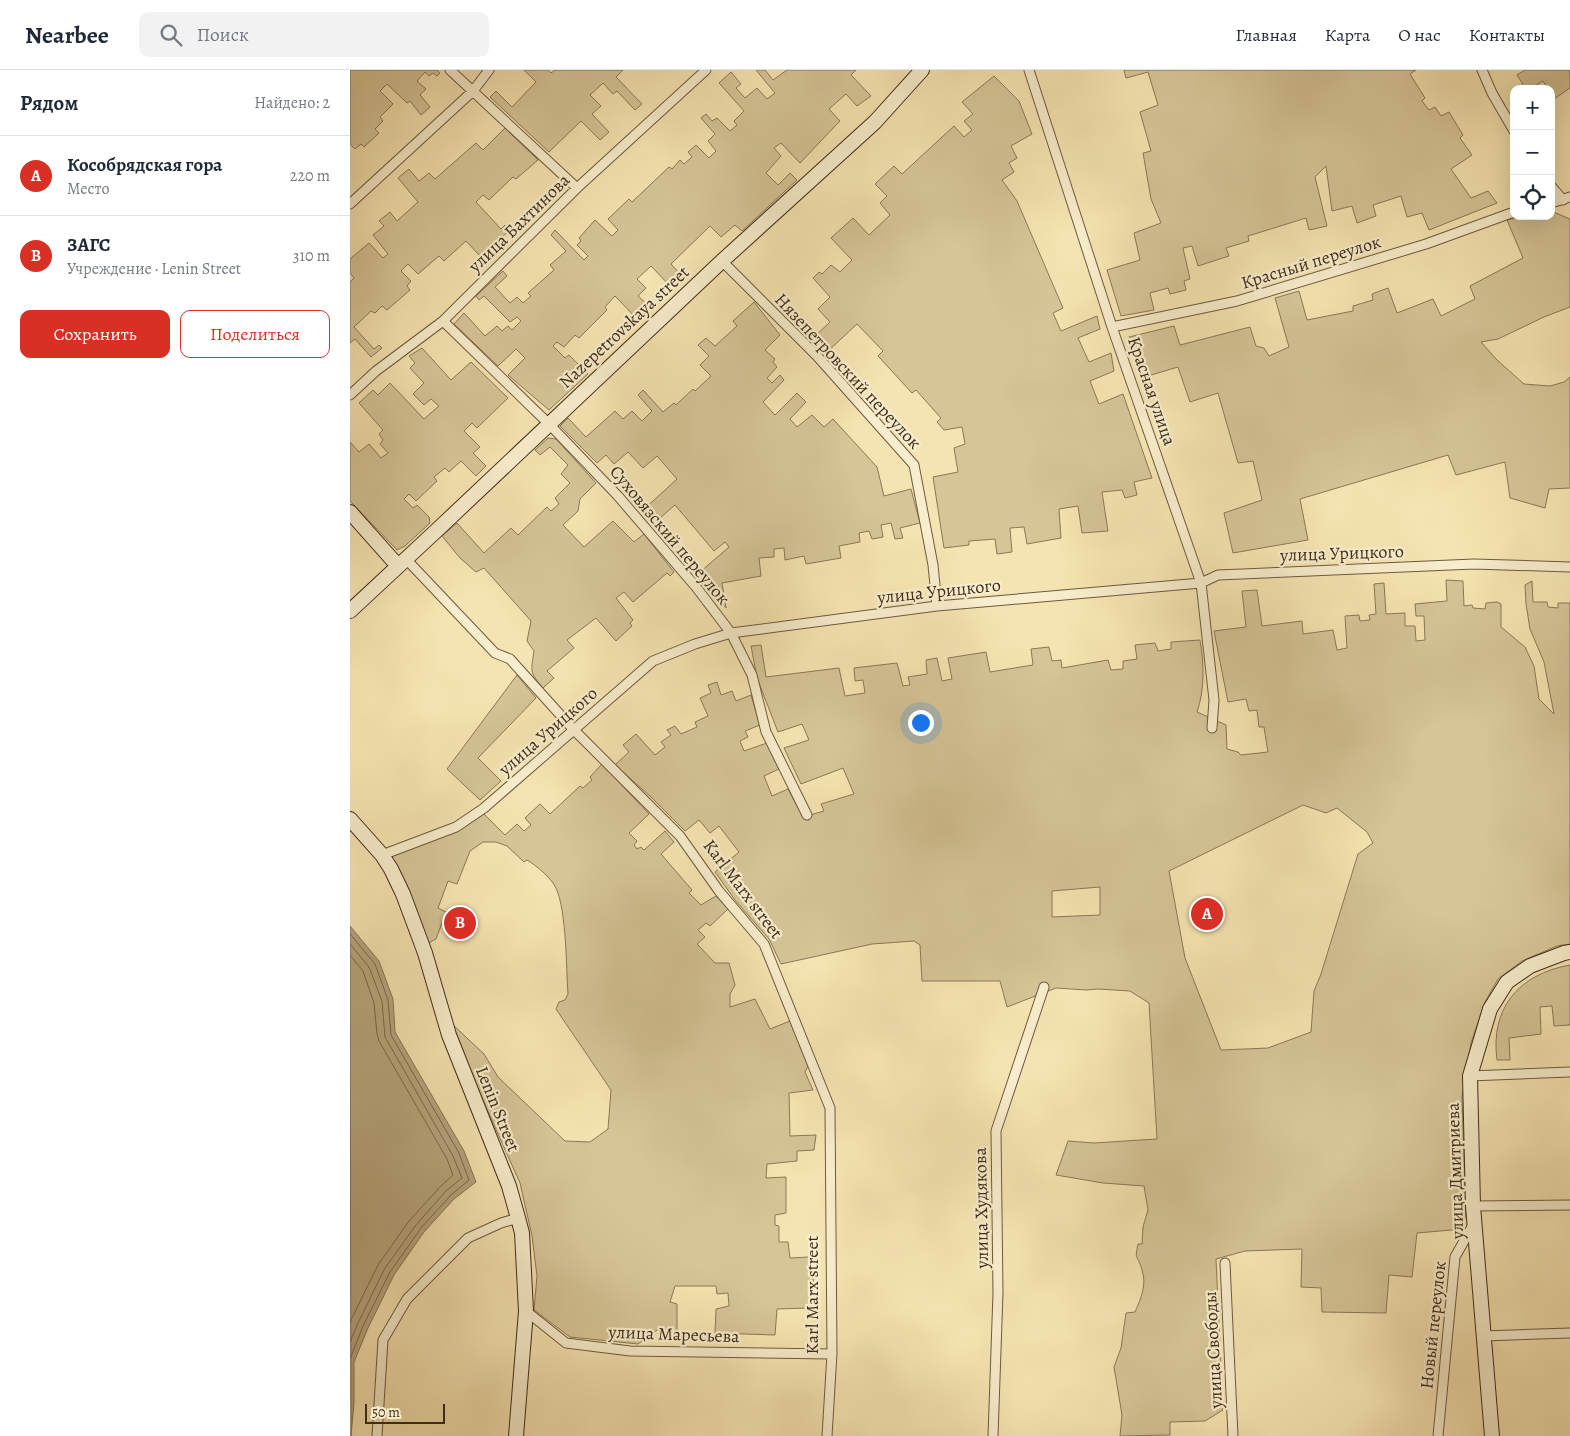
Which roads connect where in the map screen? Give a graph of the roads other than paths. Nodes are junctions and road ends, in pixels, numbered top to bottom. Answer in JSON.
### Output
{"nodes":[{"id":1,"x":450,"y":70,"type":"edge"},
{"id":2,"x":489,"y":70,"type":"edge"},
{"id":3,"x":706,"y":70,"type":"edge"},
{"id":4,"x":922,"y":70,"type":"edge"},
{"id":5,"x":1029,"y":70,"type":"edge"},
{"id":6,"x":1482,"y":70,"type":"edge"},
{"id":7,"x":473,"y":91,"type":"junction"},
{"id":8,"x":1513,"y":130,"type":"edge"},
{"id":9,"x":577,"y":188,"type":"junction"},
{"id":10,"x":1555,"y":189,"type":"edge"},
{"id":11,"x":1566,"y":199,"type":"edge"},
{"id":12,"x":350,"y":204,"type":"edge"},
{"id":13,"x":1510,"y":213,"type":"edge"},
{"id":14,"x":722,"y":261,"type":"junction"},
{"id":15,"x":442,"y":321,"type":"junction"},
{"id":16,"x":1112,"y":327,"type":"junction"},
{"id":17,"x":350,"y":395,"type":"edge"},
{"id":18,"x":549,"y":424,"type":"junction"},
{"id":19,"x":350,"y":512,"type":"edge"},
{"id":20,"x":402,"y":563,"type":"junction"},
{"id":21,"x":1570,"y":567,"type":"edge"},
{"id":22,"x":1201,"y":583,"type":"junction"},
{"id":23,"x":937,"y":606,"type":"junction"},
{"id":24,"x":350,"y":610,"type":"edge"},
{"id":25,"x":731,"y":633,"type":"junction"},
{"id":26,"x":1212,"y":728,"type":"dead end"},
{"id":27,"x":573,"y":729,"type":"junction"},
{"id":28,"x":807,"y":815,"type":"dead end"},
{"id":29,"x":350,"y":819,"type":"edge"},
{"id":30,"x":382,"y":856,"type":"junction"},
{"id":31,"x":1570,"y":952,"type":"edge"},
{"id":32,"x":1044,"y":987,"type":"dead end"},
{"id":33,"x":1570,"y":1072,"type":"edge"},
{"id":34,"x":1470,"y":1076,"type":"junction"},
{"id":35,"x":1570,"y":1205,"type":"edge"},
{"id":36,"x":1473,"y":1206,"type":"junction"},
{"id":37,"x":518,"y":1218,"type":"junction"},
{"id":38,"x":1475,"y":1223,"type":"junction"},
{"id":39,"x":1225,"y":1263,"type":"dead end"},
{"id":40,"x":526,"y":1311,"type":"junction"},
{"id":41,"x":1570,"y":1333,"type":"edge"},
{"id":42,"x":1483,"y":1336,"type":"junction"},
{"id":43,"x":832,"y":1354,"type":"junction"},
{"id":44,"x":377,"y":1436,"type":"edge"},
{"id":45,"x":516,"y":1436,"type":"edge"},
{"id":46,"x":827,"y":1436,"type":"edge"},
{"id":47,"x":993,"y":1436,"type":"edge"},
{"id":48,"x":1233,"y":1436,"type":"edge"},
{"id":49,"x":1438,"y":1436,"type":"edge"},
{"id":50,"x":1492,"y":1436,"type":"edge"}],
"edges":[{"from":1,"to":7,"type":"street"},
{"from":2,"to":7,"type":"street"},
{"from":3,"to":9,"type":"street","name":"улица Бахтинова"},
{"from":4,"to":14,"type":"main road","name":"Nazepetrovskaya street"},
{"from":5,"to":16,"type":"street","name":"Красная улица"},
{"from":6,"to":8,"type":"street"},
{"from":7,"to":9,"type":"street"},
{"from":7,"to":12,"type":"street"},
{"from":9,"to":15,"type":"street","name":"улица Бахтинова"},
{"from":10,"to":11,"type":"street"},
{"from":13,"to":16,"type":"street","name":"Красный переулок"},
{"from":14,"to":18,"type":"main road","name":"Nazepetrovskaya street"},
{"from":14,"to":23,"type":"street","name":"Нязепетровский переулок"},
{"from":15,"to":17,"type":"street","name":"улица Бахтинова"},
{"from":15,"to":18,"type":"street","name":"Суховязский переулок"},
{"from":16,"to":22,"type":"street","name":"Красная улица"},
{"from":18,"to":20,"type":"main road","name":"Nazepetrovskaya street"},
{"from":18,"to":25,"type":"street","name":"Суховязский переулок"},
{"from":19,"to":20,"type":"main road","name":"Karl Marx street"},
{"from":20,"to":24,"type":"main road","name":"Nazepetrovskaya street"},
{"from":20,"to":27,"type":"street","name":"Karl Marx street"},
{"from":21,"to":22,"type":"street","name":"улица Урицкого"},
{"from":22,"to":23,"type":"street","name":"улица Урицкого"},
{"from":22,"to":26,"type":"street","name":"Красная улица"},
{"from":23,"to":25,"type":"street","name":"улица Урицкого"},
{"from":25,"to":27,"type":"street","name":"улица Урицкого"},
{"from":25,"to":28,"type":"street","name":"Суховязский переулок"},
{"from":27,"to":30,"type":"street","name":"улица Урицкого"},
{"from":27,"to":43,"type":"street","name":"Karl Marx street"},
{"from":29,"to":30,"type":"main road","name":"Lenin Street"},
{"from":30,"to":37,"type":"main road","name":"Lenin Street"},
{"from":31,"to":34,"type":"main road","name":"улица Дмитриева"},
{"from":32,"to":47,"type":"street","name":"улица Худякова"},
{"from":33,"to":34,"type":"street"},
{"from":34,"to":36,"type":"main road","name":"улица Дмитриева"},
{"from":35,"to":36,"type":"street"},
{"from":36,"to":38,"type":"main road","name":"улица Дмитриева"},
{"from":37,"to":40,"type":"main road","name":"Lenin Street"},
{"from":37,"to":44,"type":"street"},
{"from":38,"to":42,"type":"main road","name":"улица Дмитриева"},
{"from":38,"to":49,"type":"street","name":"Новый переулок"},
{"from":39,"to":48,"type":"street","name":"улица Свободы"},
{"from":40,"to":43,"type":"street","name":"улица Маресьева"},
{"from":40,"to":45,"type":"main road","name":"Lenin Street"},
{"from":41,"to":42,"type":"street"},
{"from":42,"to":50,"type":"main road","name":"улица Дмитриева"},
{"from":43,"to":46,"type":"street","name":"Karl Marx street"}]}
